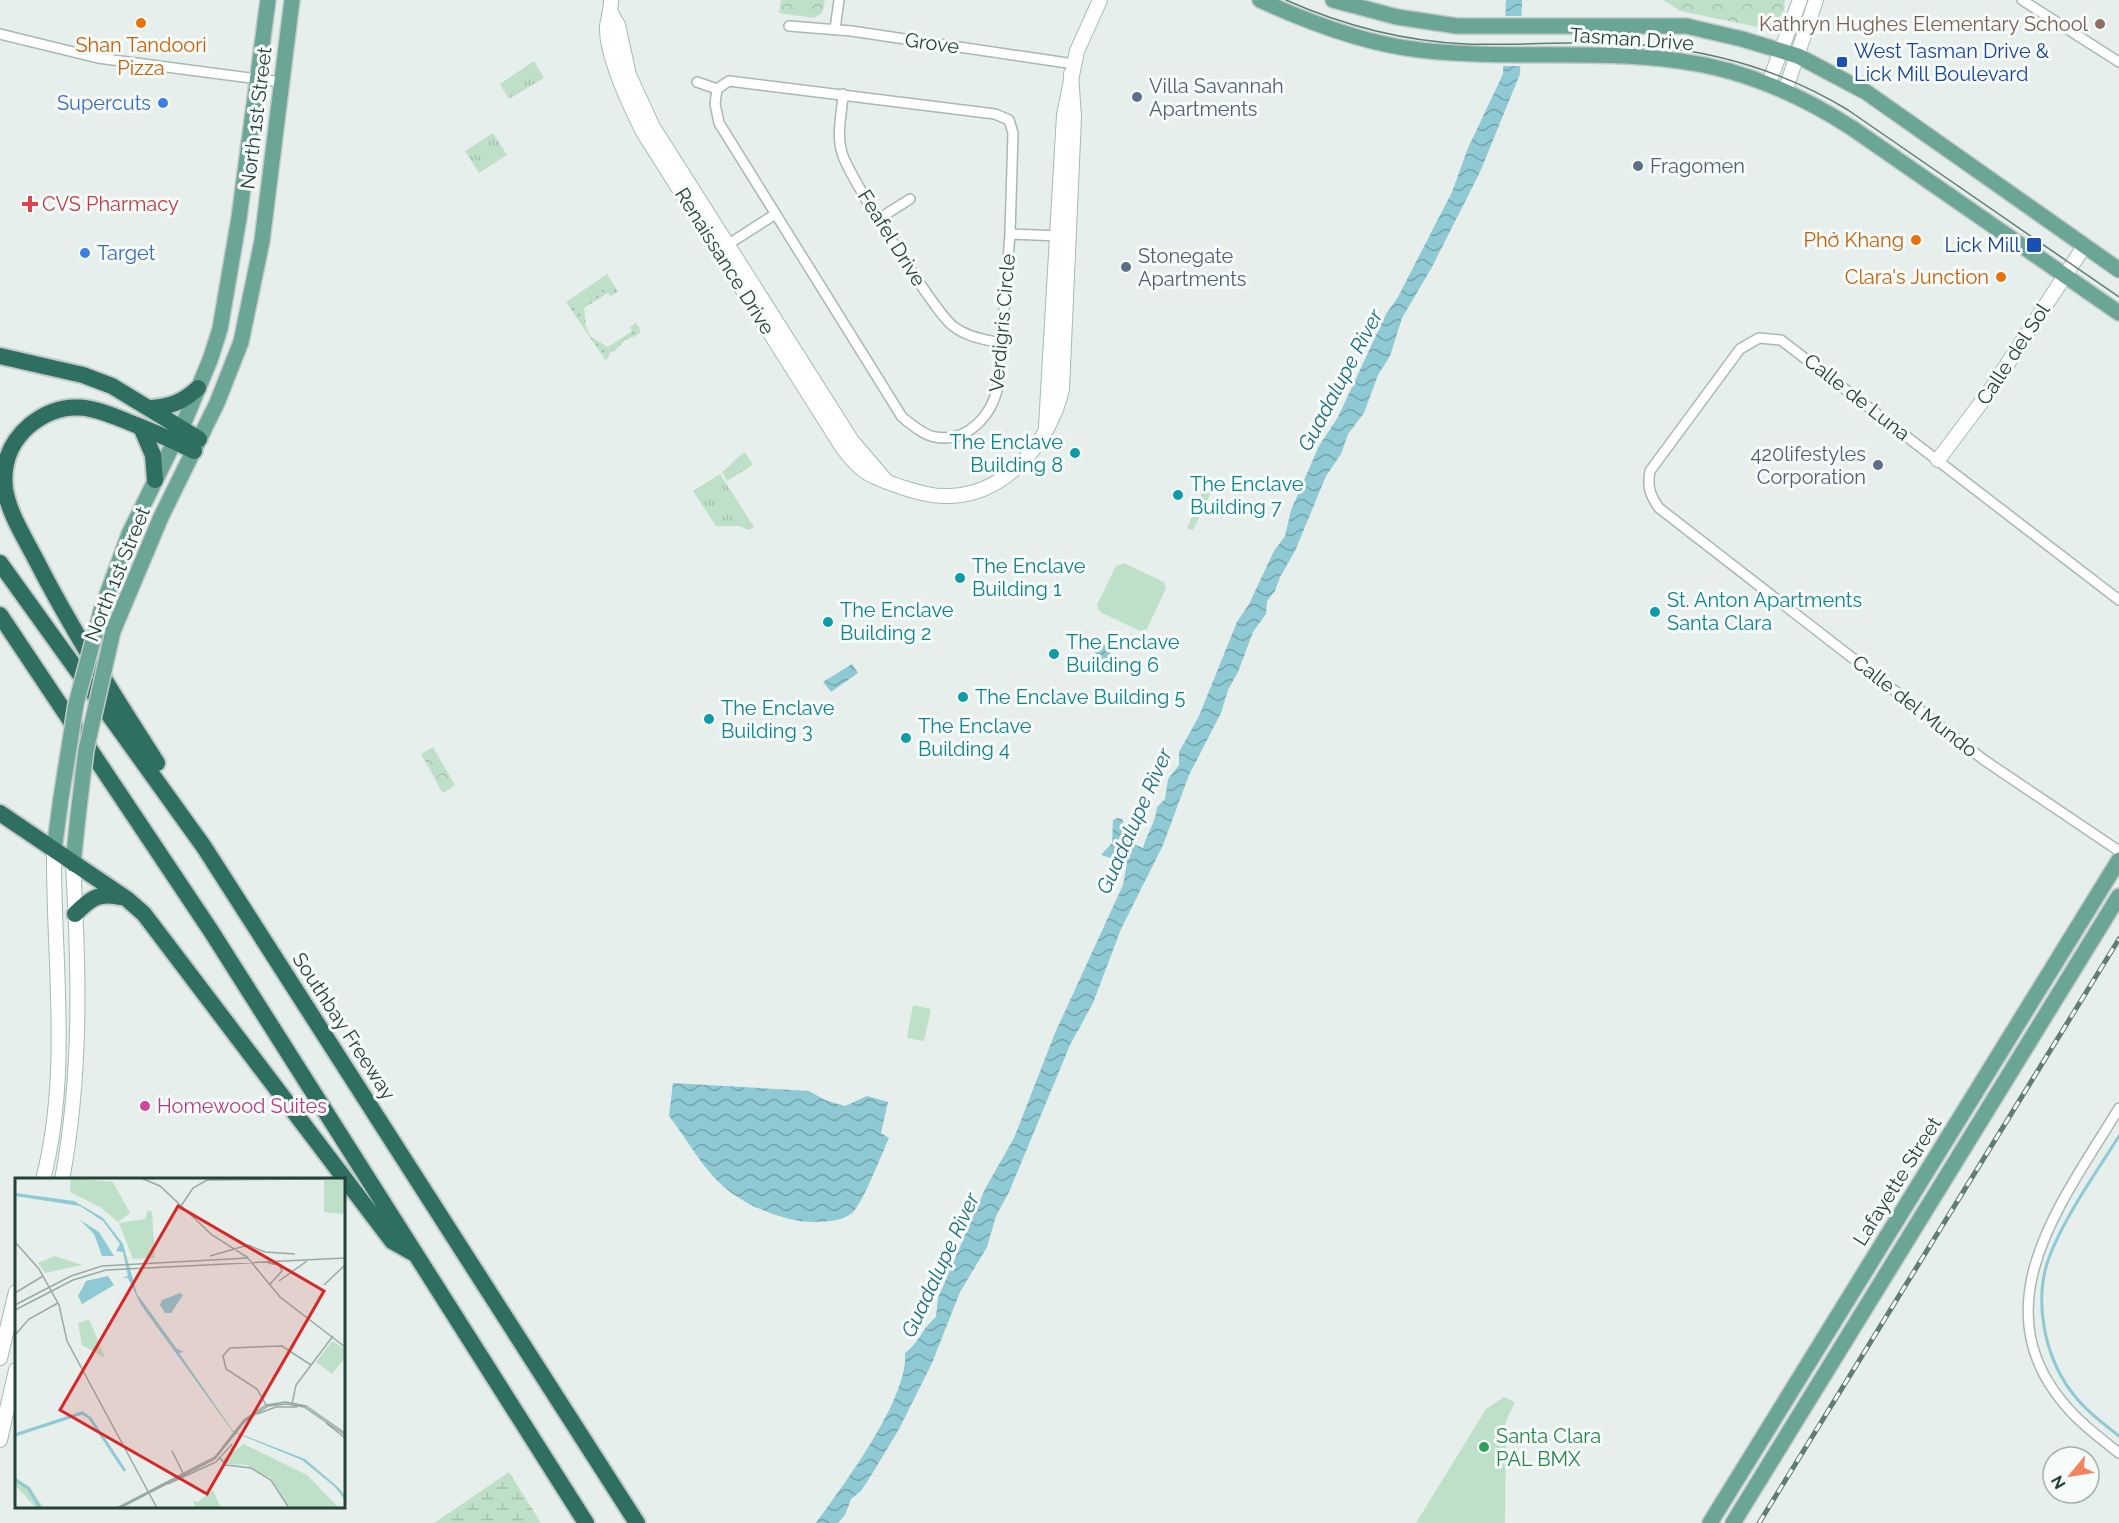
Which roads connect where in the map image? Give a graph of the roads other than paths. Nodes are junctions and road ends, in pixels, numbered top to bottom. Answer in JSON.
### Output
{"nodes":[{"id":1,"x":268,"y":0,"type":"edge"},
{"id":2,"x":292,"y":0,"type":"edge"},
{"id":3,"x":838,"y":0,"type":"edge"},
{"id":4,"x":1100,"y":0,"type":"edge"},
{"id":5,"x":1260,"y":0,"type":"edge"},
{"id":6,"x":1333,"y":0,"type":"edge"},
{"id":7,"x":1800,"y":0,"type":"edge"},
{"id":8,"x":1816,"y":0,"type":"edge"},
{"id":9,"x":2022,"y":0,"type":"edge"},
{"id":10,"x":611,"y":6,"type":"edge"},
{"id":11,"x":789,"y":26,"type":"dead end"},
{"id":12,"x":835,"y":29,"type":"junction"},
{"id":13,"x":0,"y":34,"type":"edge"},
{"id":14,"x":1782,"y":51,"type":"junction"},
{"id":15,"x":1798,"y":56,"type":"junction"},
{"id":16,"x":2119,"y":62,"type":"edge"},
{"id":17,"x":1073,"y":69,"type":"junction"},
{"id":18,"x":258,"y":79,"type":"junction"},
{"id":19,"x":281,"y":82,"type":"junction"},
{"id":20,"x":697,"y":82,"type":"dead end"},
{"id":21,"x":1768,"y":85,"type":"junction"},
{"id":22,"x":717,"y":89,"type":"junction"},
{"id":23,"x":1785,"y":92,"type":"junction"},
{"id":24,"x":843,"y":94,"type":"junction"},
{"id":25,"x":910,"y":199,"type":"dead end"},
{"id":26,"x":774,"y":215,"type":"junction"},
{"id":27,"x":880,"y":218,"type":"junction"},
{"id":28,"x":1010,"y":234,"type":"junction"},
{"id":29,"x":1063,"y":236,"type":"junction"},
{"id":30,"x":2085,"y":245,"type":"junction"},
{"id":31,"x":724,"y":247,"type":"junction"},
{"id":32,"x":2119,"y":270,"type":"edge"},
{"id":33,"x":2063,"y":276,"type":"junction"},
{"id":34,"x":2119,"y":313,"type":"edge"},
{"id":35,"x":1000,"y":343,"type":"junction"},
{"id":36,"x":0,"y":356,"type":"edge"},
{"id":37,"x":198,"y":388,"type":"junction"},
{"id":38,"x":150,"y":408,"type":"junction"},
{"id":39,"x":141,"y":427,"type":"junction"},
{"id":40,"x":178,"y":435,"type":"junction"},
{"id":41,"x":197,"y":445,"type":"junction"},
{"id":42,"x":1938,"y":460,"type":"junction"},
{"id":43,"x":155,"y":480,"type":"junction"},
{"id":44,"x":1659,"y":508,"type":"joint"},
{"id":45,"x":0,"y":563,"type":"edge"},
{"id":46,"x":2119,"y":600,"type":"edge"},
{"id":47,"x":0,"y":615,"type":"edge"},
{"id":48,"x":0,"y":813,"type":"edge"},
{"id":49,"x":204,"y":848,"type":"junction"},
{"id":50,"x":54,"y":850,"type":"junction"},
{"id":51,"x":2119,"y":851,"type":"edge"},
{"id":52,"x":2119,"y":860,"type":"edge"},
{"id":53,"x":73,"y":864,"type":"junction"},
{"id":54,"x":2119,"y":896,"type":"edge"},
{"id":55,"x":127,"y":898,"type":"junction"},
{"id":56,"x":75,"y":914,"type":"junction"},
{"id":57,"x":2119,"y":1108,"type":"edge"},
{"id":58,"x":43,"y":1178,"type":"edge"},
{"id":59,"x":62,"y":1178,"type":"edge"},
{"id":60,"x":345,"y":1178,"type":"edge"},
{"id":61,"x":345,"y":1179,"type":"edge"},
{"id":62,"x":418,"y":1256,"type":"junction"},
{"id":63,"x":15,"y":1296,"type":"edge"},
{"id":64,"x":0,"y":1358,"type":"edge"},
{"id":65,"x":15,"y":1374,"type":"edge"},
{"id":66,"x":0,"y":1440,"type":"edge"},
{"id":67,"x":2119,"y":1453,"type":"edge"},
{"id":68,"x":586,"y":1523,"type":"edge"},
{"id":69,"x":637,"y":1523,"type":"edge"},
{"id":70,"x":1710,"y":1523,"type":"edge"},
{"id":71,"x":1733,"y":1523,"type":"edge"}],
"edges":[{"from":1,"to":18,"type":"main road","name":"North 1st Street"},
{"from":2,"to":19,"type":"main road","name":"North 1st Street"},
{"from":3,"to":12,"type":"street"},
{"from":4,"to":17,"type":"street","name":"Renaissance Drive"},
{"from":5,"to":21,"type":"main road","name":"Tasman Drive"},
{"from":6,"to":14,"type":"main road","name":"Tasman Drive"},
{"from":7,"to":14,"type":"street"},
{"from":8,"to":15,"type":"street"},
{"from":9,"to":16,"type":"street"},
{"from":10,"to":31,"type":"street","name":"Renaissance Drive"},
{"from":11,"to":12,"type":"street","name":"Grove"},
{"from":12,"to":17,"type":"street","name":"Grove"},
{"from":13,"to":18,"type":"street"},
{"from":14,"to":15,"type":"main road","name":"Tasman Drive"},
{"from":14,"to":21,"type":"street"},
{"from":15,"to":23,"type":"street"},
{"from":15,"to":30,"type":"main road","name":"Tasman Drive"},
{"from":17,"to":29,"type":"street","name":"Renaissance Drive"},
{"from":18,"to":19,"type":"street"},
{"from":18,"to":37,"type":"main road","name":"North 1st Street"},
{"from":19,"to":41,"type":"main road","name":"North 1st Street"},
{"from":20,"to":22,"type":"street"},
{"from":21,"to":23,"type":"main road","name":"Tasman Drive"},
{"from":22,"to":24,"type":"street","name":"Verdigris Circle"},
{"from":22,"to":26,"type":"street","name":"Verdigris Circle"},
{"from":23,"to":33,"type":"main road","name":"Tasman Drive"},
{"from":24,"to":27,"type":"street","name":"Feafel Drive"},
{"from":24,"to":28,"type":"street","name":"Verdigris Circle"},
{"from":25,"to":27,"type":"street"},
{"from":26,"to":31,"type":"street"},
{"from":26,"to":35,"type":"street","name":"Verdigris Circle"},
{"from":27,"to":35,"type":"street","name":"Feafel Drive"},
{"from":28,"to":29,"type":"street"},
{"from":28,"to":35,"type":"street","name":"Verdigris Circle"},
{"from":29,"to":31,"type":"street","name":"Renaissance Drive"},
{"from":30,"to":32,"type":"main road","name":"Tasman Drive"},
{"from":30,"to":33,"type":"street","name":"Calle del Sol"},
{"from":33,"to":34,"type":"main road","name":"Tasman Drive"},
{"from":33,"to":42,"type":"street","name":"Calle del Sol"},
{"from":36,"to":38,"type":"highway"},
{"from":37,"to":38,"type":"highway"},
{"from":37,"to":40,"type":"main road","name":"North 1st Street"},
{"from":38,"to":40,"type":"highway"},
{"from":39,"to":40,"type":"highway"},
{"from":39,"to":43,"type":"highway"},
{"from":39,"to":49,"type":"highway"},
{"from":40,"to":41,"type":"highway"},
{"from":40,"to":43,"type":"main road","name":"North 1st Street"},
{"from":41,"to":53,"type":"main road","name":"North 1st Street","bridge":true},
{"from":42,"to":44,"type":"street","name":"Calle de Luna"},
{"from":42,"to":46,"type":"street","name":"Calle de Luna"},
{"from":43,"to":50,"type":"main road","name":"North 1st Street","bridge":true},
{"from":44,"to":51,"type":"street","name":"Calle del Mundo"},
{"from":45,"to":49,"type":"highway","name":"Southbay Freeway"},
{"from":47,"to":62,"type":"highway"},
{"from":48,"to":50,"type":"highway"},
{"from":49,"to":69,"type":"highway","name":"Southbay Freeway"},
{"from":50,"to":53,"type":"highway"},
{"from":50,"to":58,"type":"street","name":"North 1st Street"},
{"from":52,"to":70,"type":"main road","name":"Lafayette Street"},
{"from":53,"to":55,"type":"highway"},
{"from":53,"to":56,"type":"street","name":"North 1st Street"},
{"from":54,"to":71,"type":"main road","name":"Lafayette Street"},
{"from":55,"to":56,"type":"highway"},
{"from":55,"to":60,"type":"highway"},
{"from":56,"to":59,"type":"street","name":"North 1st Street"},
{"from":57,"to":67,"type":"street"},
{"from":61,"to":62,"type":"highway"},
{"from":62,"to":68,"type":"highway"},
{"from":63,"to":64,"type":"street"},
{"from":65,"to":66,"type":"street"}]}
